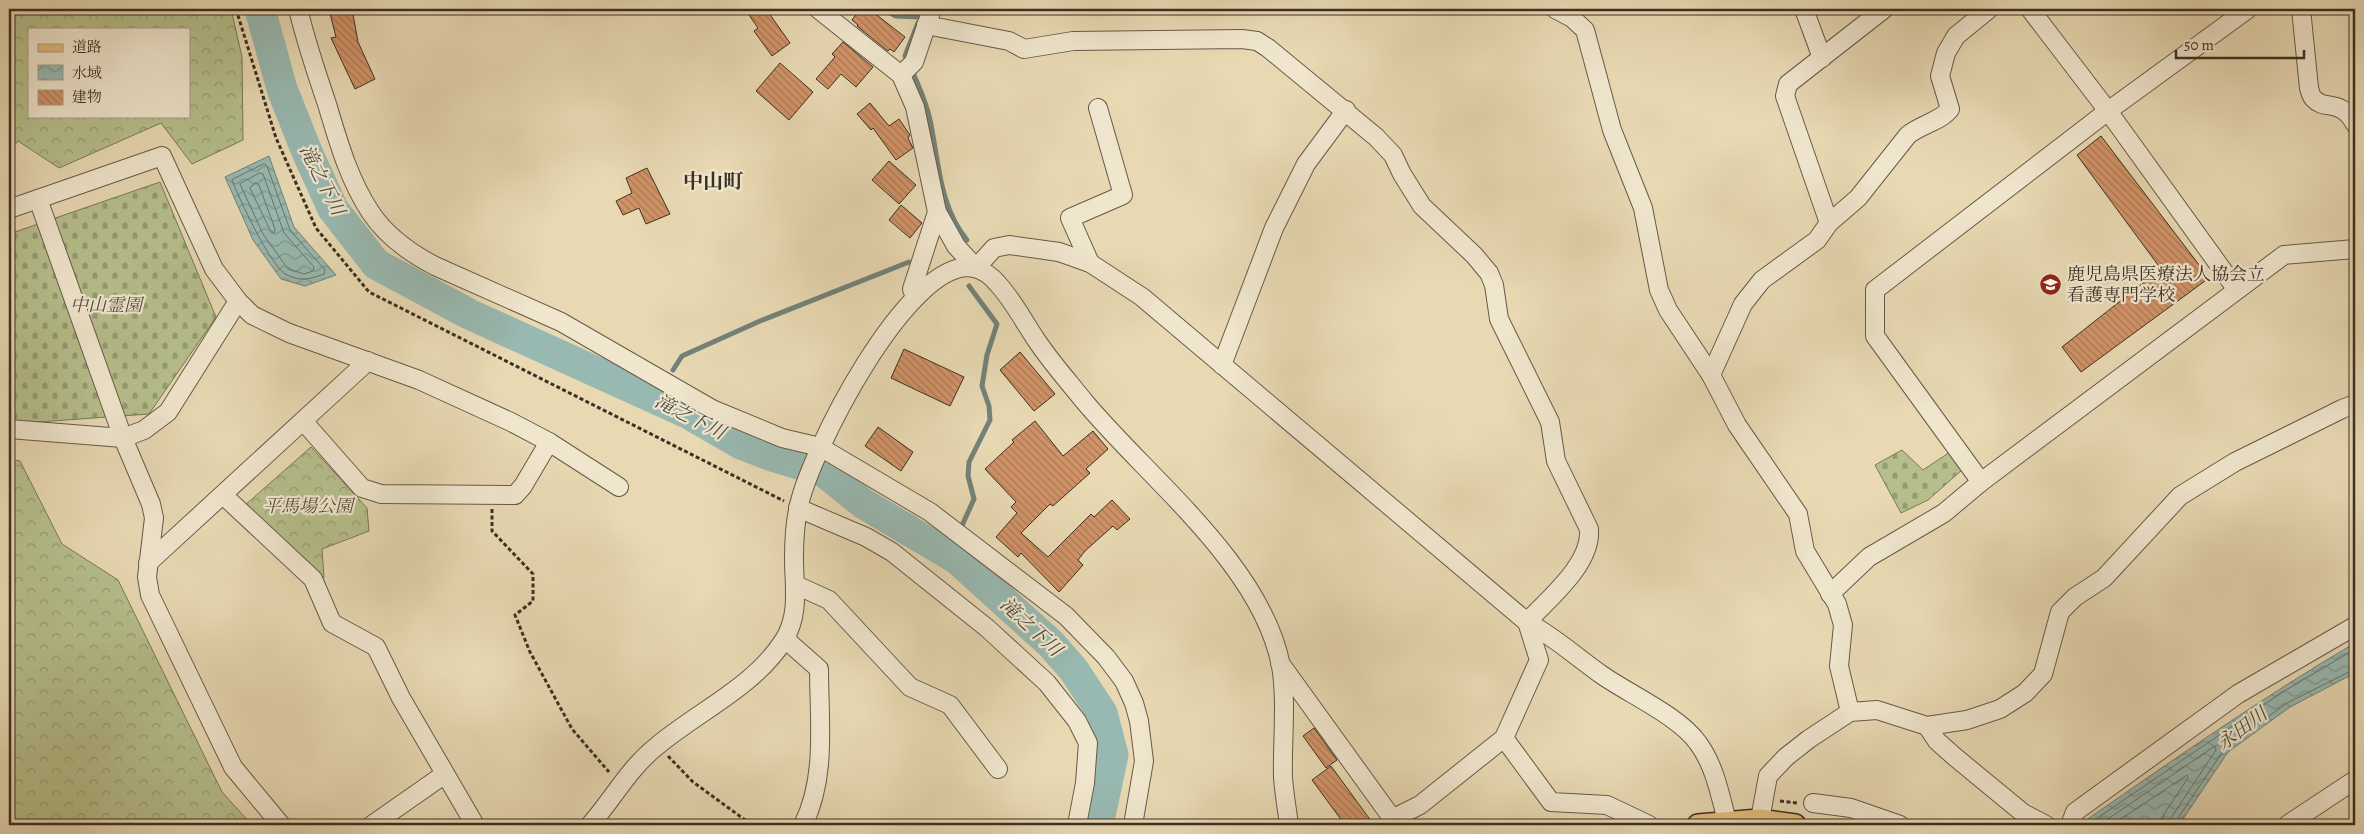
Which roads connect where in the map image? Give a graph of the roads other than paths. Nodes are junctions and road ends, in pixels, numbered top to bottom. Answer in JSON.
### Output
{"nodes":[{"id":1,"x":298,"y":9,"type":"edge"},
{"id":2,"x":818,"y":9,"type":"edge"},
{"id":3,"x":1557,"y":9,"type":"edge"},
{"id":4,"x":1804,"y":9,"type":"edge"},
{"id":5,"x":1884,"y":9,"type":"edge"},
{"id":6,"x":1989,"y":9,"type":"edge"},
{"id":7,"x":2030,"y":9,"type":"edge"},
{"id":8,"x":2248,"y":9,"type":"edge"},
{"id":9,"x":2301,"y":9,"type":"edge"},
{"id":10,"x":929,"y":17,"type":"edge"},
{"id":11,"x":1822,"y":58,"type":"junction"},
{"id":12,"x":907,"y":70,"type":"junction"},
{"id":13,"x":1098,"y":108,"type":"dead end"},
{"id":14,"x":1346,"y":110,"type":"junction"},
{"id":15,"x":2108,"y":111,"type":"junction"},
{"id":16,"x":2355,"y":124,"type":"edge"},
{"id":17,"x":38,"y":199,"type":"junction"},
{"id":18,"x":9,"y":210,"type":"edge"},
{"id":19,"x":937,"y":212,"type":"junction"},
{"id":20,"x":1829,"y":223,"type":"junction"},
{"id":21,"x":2355,"y":249,"type":"edge"},
{"id":22,"x":1090,"y":263,"type":"junction"},
{"id":23,"x":976,"y":268,"type":"junction"},
{"id":24,"x":2238,"y":290,"type":"junction"},
{"id":25,"x":915,"y":297,"type":"junction"},
{"id":26,"x":238,"y":301,"type":"junction"},
{"id":27,"x":368,"y":361,"type":"junction"},
{"id":28,"x":1222,"y":365,"type":"junction"},
{"id":29,"x":1711,"y":375,"type":"junction"},
{"id":30,"x":2355,"y":404,"type":"edge"},
{"id":31,"x":304,"y":422,"type":"junction"},
{"id":32,"x":9,"y":429,"type":"edge"},
{"id":33,"x":123,"y":438,"type":"junction"},
{"id":34,"x":549,"y":442,"type":"junction"},
{"id":35,"x":819,"y":451,"type":"junction"},
{"id":36,"x":1981,"y":482,"type":"junction"},
{"id":37,"x":619,"y":487,"type":"dead end"},
{"id":38,"x":223,"y":496,"type":"junction"},
{"id":39,"x":800,"y":503,"type":"junction"},
{"id":40,"x":148,"y":563,"type":"junction"},
{"id":41,"x":796,"y":586,"type":"junction"},
{"id":42,"x":1830,"y":594,"type":"junction"},
{"id":43,"x":1527,"y":622,"type":"junction"},
{"id":44,"x":2355,"y":626,"type":"edge"},
{"id":45,"x":785,"y":639,"type":"junction"},
{"id":46,"x":1280,"y":663,"type":"junction"},
{"id":47,"x":1850,"y":712,"type":"junction"},
{"id":48,"x":1927,"y":726,"type":"junction"},
{"id":49,"x":1504,"y":738,"type":"junction"},
{"id":50,"x":998,"y":769,"type":"dead end"},
{"id":51,"x":445,"y":774,"type":"junction"},
{"id":52,"x":2355,"y":780,"type":"edge"},
{"id":53,"x":1813,"y":803,"type":"dead end"},
{"id":54,"x":1394,"y":822,"type":"edge"},
{"id":55,"x":1728,"y":822,"type":"junction"},
{"id":56,"x":1882,"y":822,"type":"edge"},
{"id":57,"x":1759,"y":823,"type":"edge"},
{"id":58,"x":281,"y":825,"type":"edge"},
{"id":59,"x":372,"y":825,"type":"edge"},
{"id":60,"x":475,"y":825,"type":"edge"},
{"id":61,"x":590,"y":825,"type":"edge"},
{"id":62,"x":803,"y":825,"type":"edge"},
{"id":63,"x":1077,"y":825,"type":"edge"},
{"id":64,"x":1133,"y":825,"type":"edge"},
{"id":65,"x":1289,"y":825,"type":"edge"},
{"id":66,"x":1649,"y":825,"type":"edge"},
{"id":67,"x":1698,"y":825,"type":"edge"},
{"id":68,"x":1795,"y":825,"type":"edge"},
{"id":69,"x":1900,"y":825,"type":"edge"},
{"id":70,"x":2046,"y":825,"type":"edge"},
{"id":71,"x":2070,"y":825,"type":"edge"},
{"id":72,"x":2287,"y":825,"type":"edge"}],
"edges":[{"from":1,"to":35,"type":"street"},
{"from":2,"to":12,"type":"street"},
{"from":3,"to":29,"type":"street"},
{"from":4,"to":11,"type":"street"},
{"from":5,"to":11,"type":"street"},
{"from":6,"to":20,"type":"street"},
{"from":7,"to":15,"type":"street"},
{"from":8,"to":15,"type":"street"},
{"from":9,"to":16,"type":"street"},
{"from":10,"to":12,"type":"street"},
{"from":10,"to":14,"type":"street"},
{"from":11,"to":20,"type":"street"},
{"from":12,"to":19,"type":"street"},
{"from":13,"to":22,"type":"street"},
{"from":14,"to":28,"type":"street"},
{"from":14,"to":43,"type":"street"},
{"from":15,"to":24,"type":"street"},
{"from":15,"to":36,"type":"street"},
{"from":17,"to":18,"type":"street"},
{"from":17,"to":26,"type":"street"},
{"from":17,"to":33,"type":"street"},
{"from":19,"to":23,"type":"street"},
{"from":19,"to":25,"type":"street"},
{"from":20,"to":29,"type":"street"},
{"from":21,"to":24,"type":"street"},
{"from":22,"to":23,"type":"street"},
{"from":22,"to":28,"type":"street"},
{"from":23,"to":25,"type":"street"},
{"from":23,"to":46,"type":"street"},
{"from":24,"to":36,"type":"street"},
{"from":25,"to":35,"type":"street"},
{"from":26,"to":27,"type":"street"},
{"from":26,"to":33,"type":"street"},
{"from":27,"to":31,"type":"street"},
{"from":27,"to":34,"type":"street"},
{"from":28,"to":43,"type":"street"},
{"from":29,"to":42,"type":"street"},
{"from":30,"to":48,"type":"street"},
{"from":31,"to":34,"type":"street"},
{"from":31,"to":38,"type":"street"},
{"from":32,"to":33,"type":"street"},
{"from":33,"to":40,"type":"street"},
{"from":34,"to":37,"type":"street"},
{"from":35,"to":39,"type":"street"},
{"from":35,"to":64,"type":"street"},
{"from":36,"to":42,"type":"street"},
{"from":38,"to":40,"type":"street"},
{"from":38,"to":51,"type":"street"},
{"from":39,"to":41,"type":"street"},
{"from":39,"to":63,"type":"street"},
{"from":40,"to":58,"type":"street"},
{"from":41,"to":45,"type":"street"},
{"from":41,"to":50,"type":"street"},
{"from":42,"to":47,"type":"street"},
{"from":43,"to":49,"type":"street"},
{"from":43,"to":55,"type":"street"},
{"from":44,"to":71,"type":"street"},
{"from":45,"to":61,"type":"street"},
{"from":45,"to":62,"type":"street"},
{"from":46,"to":54,"type":"street"},
{"from":46,"to":65,"type":"street"},
{"from":47,"to":48,"type":"street"},
{"from":47,"to":57,"type":"street"},
{"from":48,"to":70,"type":"street"},
{"from":49,"to":54,"type":"street"},
{"from":49,"to":66,"type":"street"},
{"from":51,"to":59,"type":"street"},
{"from":51,"to":60,"type":"street"},
{"from":52,"to":72,"type":"street"},
{"from":53,"to":56,"type":"street"},
{"from":55,"to":57,"type":"main road"},
{"from":55,"to":67,"type":"main road"},
{"from":56,"to":69,"type":"street"},
{"from":57,"to":68,"type":"main road"}]}
